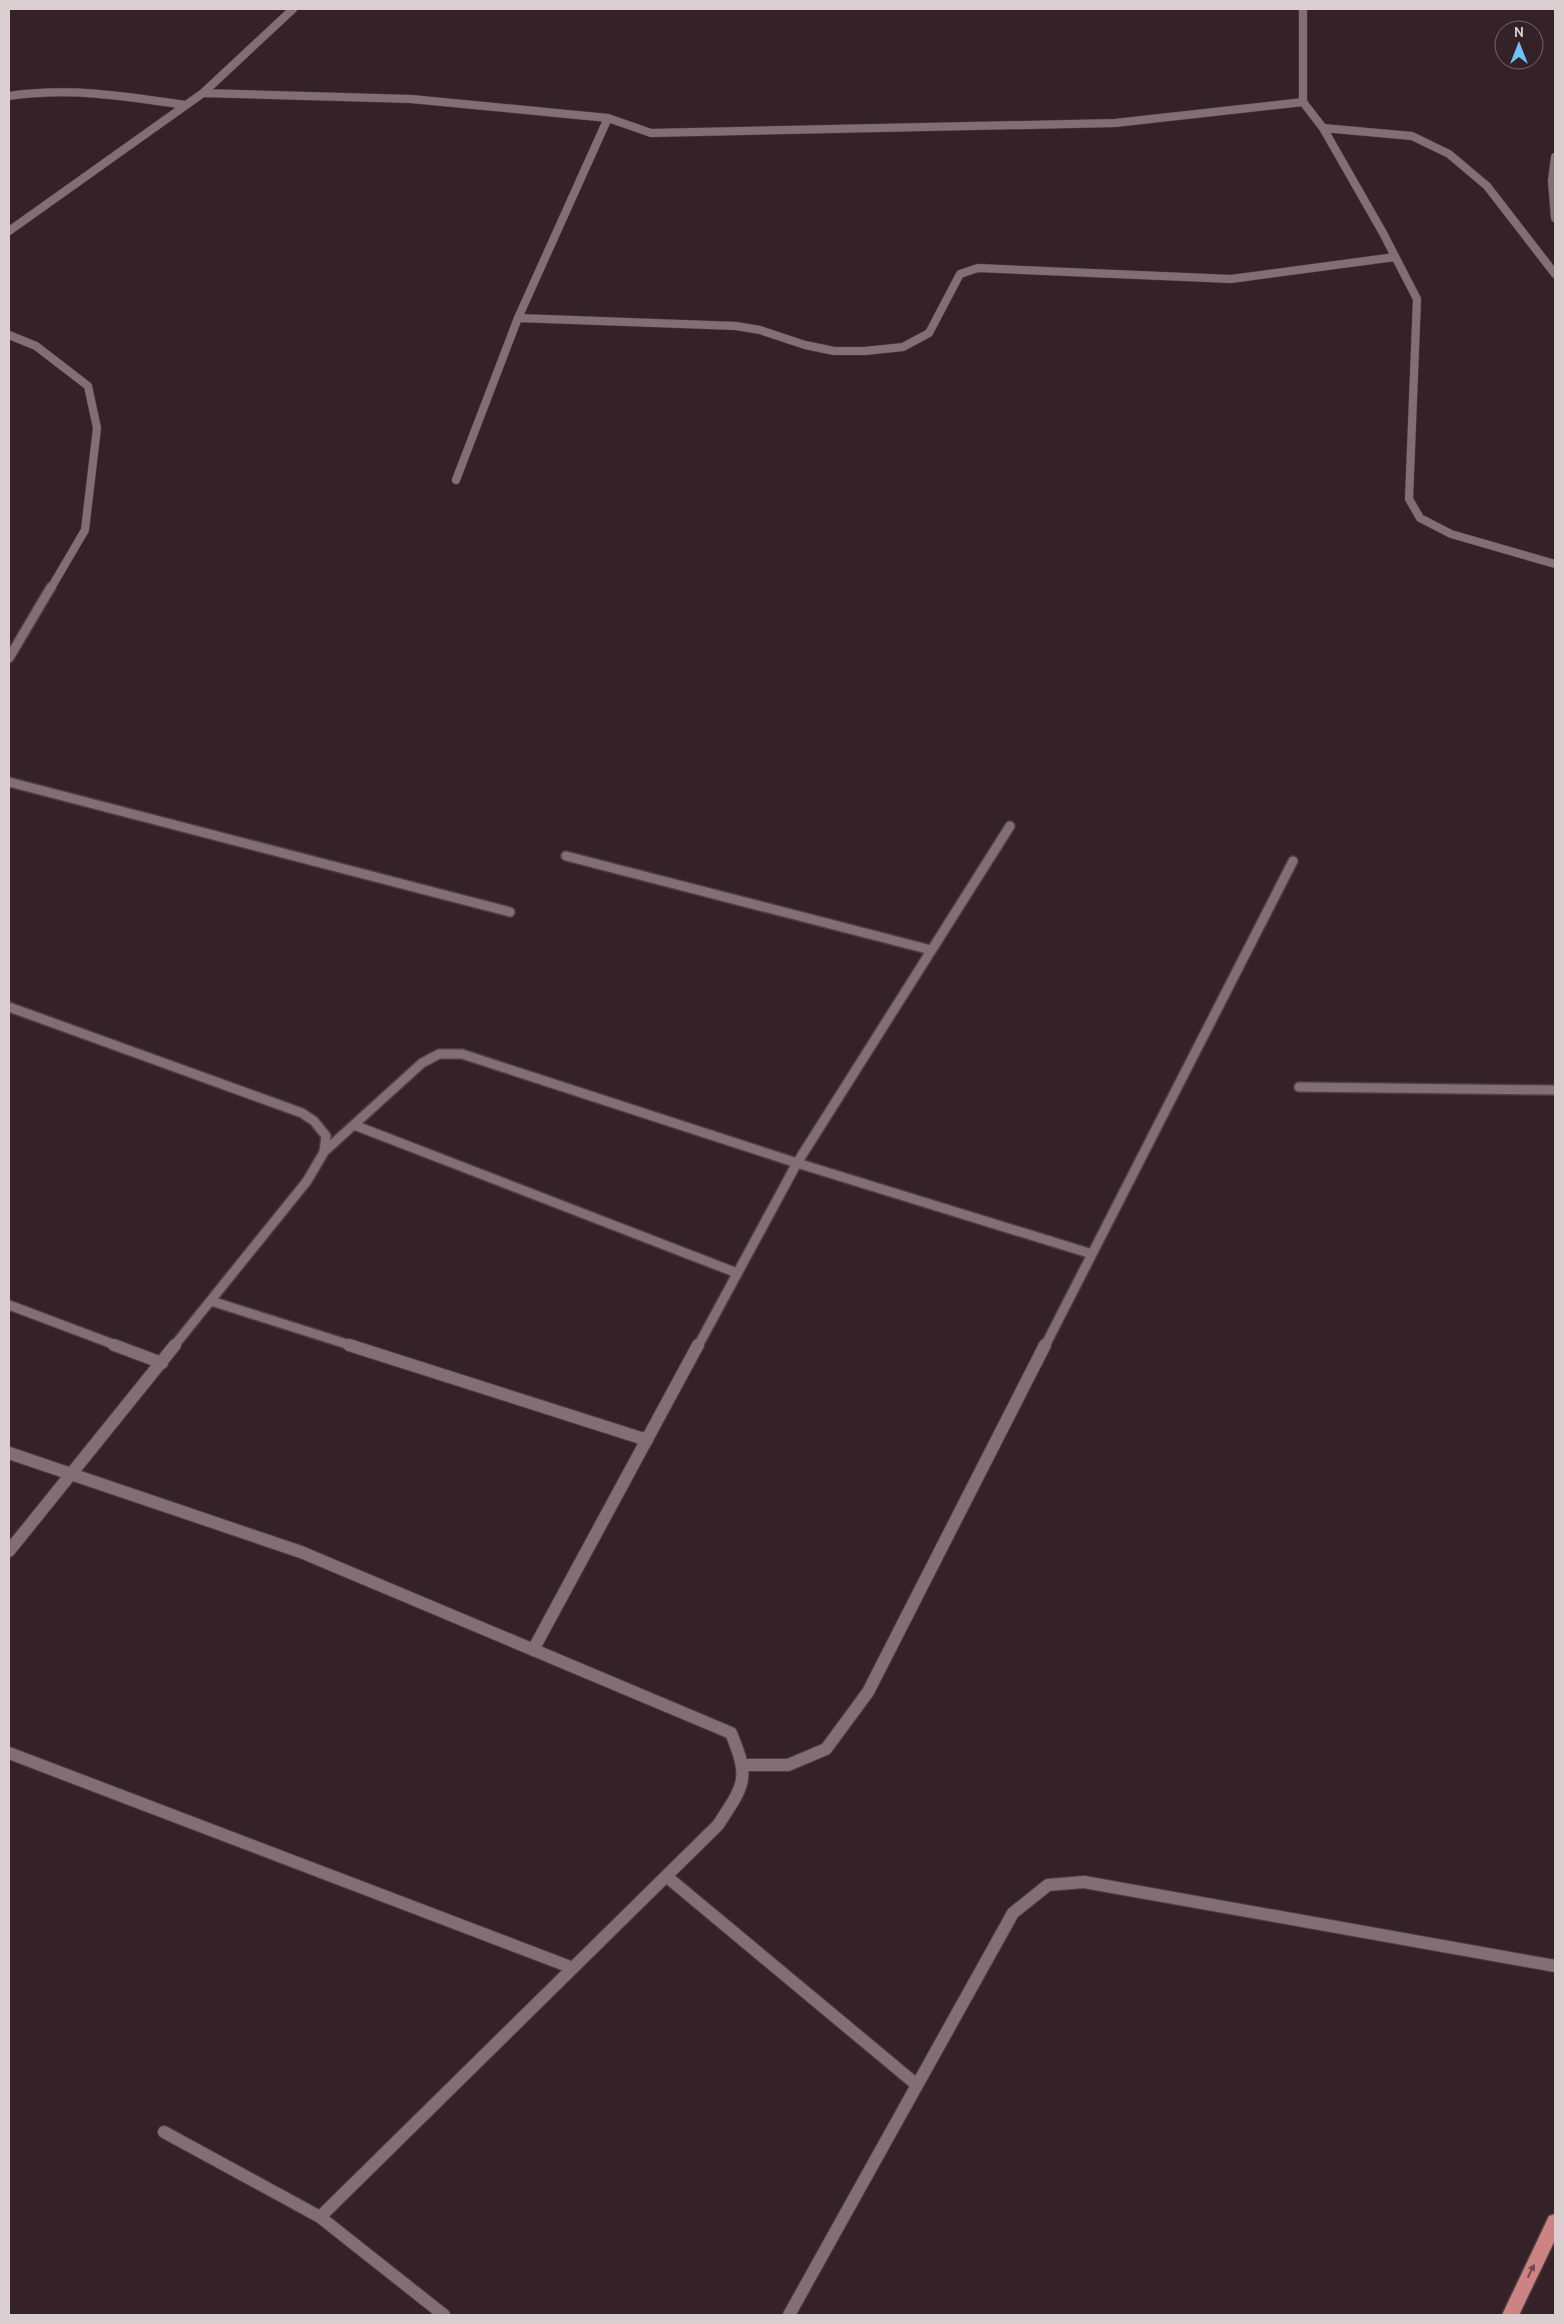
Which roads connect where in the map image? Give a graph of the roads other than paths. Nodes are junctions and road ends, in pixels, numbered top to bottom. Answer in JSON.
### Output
{"nodes":[{"id":1,"x":293,"y":9,"type":"edge"},
{"id":2,"x":1304,"y":9,"type":"edge"},
{"id":3,"x":203,"y":93,"type":"junction"},
{"id":4,"x":9,"y":96,"type":"edge"},
{"id":5,"x":1303,"y":102,"type":"junction"},
{"id":6,"x":185,"y":106,"type":"junction"},
{"id":7,"x":608,"y":118,"type":"junction"},
{"id":8,"x":1323,"y":128,"type":"junction"},
{"id":9,"x":1555,"y":157,"type":"edge"},
{"id":10,"x":1555,"y":218,"type":"edge"},
{"id":11,"x":9,"y":231,"type":"edge"},
{"id":12,"x":1395,"y":257,"type":"junction"},
{"id":13,"x":1555,"y":274,"type":"edge"},
{"id":14,"x":518,"y":318,"type":"junction"},
{"id":15,"x":9,"y":334,"type":"edge"},
{"id":16,"x":456,"y":480,"type":"dead end"},
{"id":17,"x":1555,"y":564,"type":"edge"},
{"id":18,"x":9,"y":658,"type":"edge"},
{"id":19,"x":9,"y":782,"type":"edge"},
{"id":20,"x":1010,"y":826,"type":"dead end"},
{"id":21,"x":566,"y":856,"type":"dead end"},
{"id":22,"x":1293,"y":861,"type":"dead end"},
{"id":23,"x":510,"y":912,"type":"dead end"},
{"id":24,"x":931,"y":950,"type":"junction"},
{"id":25,"x":9,"y":1006,"type":"edge"},
{"id":26,"x":1299,"y":1087,"type":"dead end"},
{"id":27,"x":1555,"y":1090,"type":"edge"},
{"id":28,"x":354,"y":1125,"type":"junction"},
{"id":29,"x":326,"y":1150,"type":"junction"},
{"id":30,"x":797,"y":1163,"type":"junction"},
{"id":31,"x":1092,"y":1254,"type":"junction"},
{"id":32,"x":737,"y":1273,"type":"junction"},
{"id":33,"x":211,"y":1301,"type":"junction"},
{"id":34,"x":9,"y":1305,"type":"edge"},
{"id":35,"x":162,"y":1363,"type":"junction"},
{"id":36,"x":647,"y":1440,"type":"junction"},
{"id":37,"x":9,"y":1453,"type":"edge"},
{"id":38,"x":73,"y":1474,"type":"junction"},
{"id":39,"x":9,"y":1551,"type":"edge"},
{"id":40,"x":533,"y":1650,"type":"junction"},
{"id":41,"x":9,"y":1753,"type":"edge"},
{"id":42,"x":744,"y":1765,"type":"junction"},
{"id":43,"x":666,"y":1876,"type":"junction"},
{"id":44,"x":1555,"y":1966,"type":"edge"},
{"id":45,"x":573,"y":1968,"type":"junction"},
{"id":46,"x":917,"y":2085,"type":"junction"},
{"id":47,"x":164,"y":2132,"type":"dead end"},
{"id":48,"x":320,"y":2217,"type":"junction"},
{"id":49,"x":1555,"y":2222,"type":"edge"},
{"id":50,"x":444,"y":2315,"type":"edge"},
{"id":51,"x":789,"y":2315,"type":"edge"},
{"id":52,"x":1510,"y":2315,"type":"edge"}],
"edges":[{"from":1,"to":3,"type":"street"},
{"from":2,"to":5,"type":"street"},
{"from":3,"to":6,"type":"street"},
{"from":3,"to":7,"type":"street"},
{"from":4,"to":6,"type":"street"},
{"from":5,"to":7,"type":"street"},
{"from":5,"to":8,"type":"street"},
{"from":6,"to":11,"type":"street"},
{"from":7,"to":14,"type":"street"},
{"from":8,"to":12,"type":"street"},
{"from":8,"to":13,"type":"street"},
{"from":9,"to":10,"type":"street"},
{"from":12,"to":14,"type":"street"},
{"from":12,"to":17,"type":"street"},
{"from":14,"to":16,"type":"street"},
{"from":15,"to":18,"type":"street"},
{"from":19,"to":23,"type":"street"},
{"from":20,"to":24,"type":"street"},
{"from":21,"to":24,"type":"street"},
{"from":22,"to":31,"type":"street"},
{"from":24,"to":30,"type":"street"},
{"from":25,"to":29,"type":"street"},
{"from":26,"to":27,"type":"street"},
{"from":28,"to":29,"type":"street"},
{"from":28,"to":30,"type":"street"},
{"from":28,"to":32,"type":"street"},
{"from":29,"to":33,"type":"street"},
{"from":30,"to":31,"type":"street"},
{"from":30,"to":32,"type":"street"},
{"from":31,"to":42,"type":"street"},
{"from":32,"to":36,"type":"street"},
{"from":33,"to":35,"type":"street"},
{"from":33,"to":36,"type":"street"},
{"from":34,"to":35,"type":"street"},
{"from":35,"to":38,"type":"street"},
{"from":36,"to":40,"type":"street"},
{"from":37,"to":38,"type":"street"},
{"from":38,"to":39,"type":"street"},
{"from":38,"to":40,"type":"street"},
{"from":40,"to":42,"type":"street"},
{"from":41,"to":45,"type":"street"},
{"from":42,"to":43,"type":"street"},
{"from":43,"to":45,"type":"street"},
{"from":43,"to":46,"type":"street"},
{"from":44,"to":46,"type":"street"},
{"from":45,"to":48,"type":"street"},
{"from":46,"to":51,"type":"street"},
{"from":47,"to":48,"type":"street"},
{"from":48,"to":50,"type":"street"},
{"from":52,"to":49,"type":"main road","one_way":true}]}
